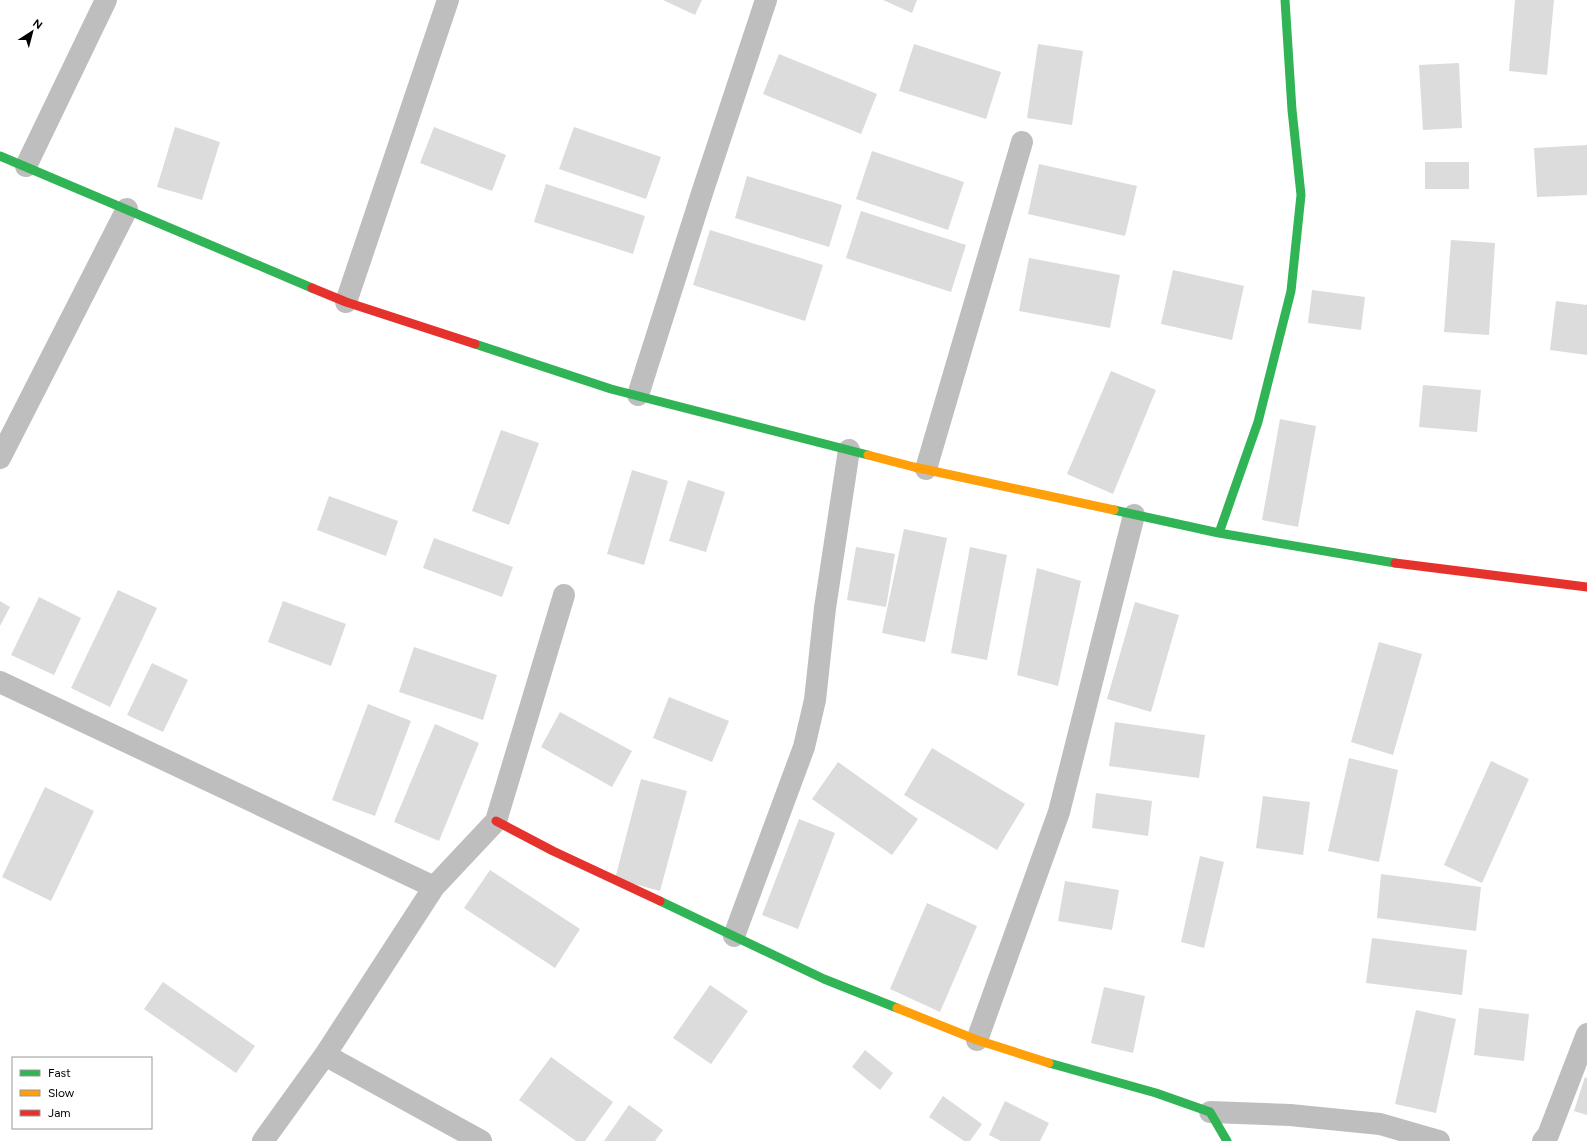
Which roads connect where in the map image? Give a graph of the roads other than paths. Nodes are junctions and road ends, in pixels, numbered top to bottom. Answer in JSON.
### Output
{"nodes":[{"id":1,"x":106,"y":0,"type":"edge"},
{"id":2,"x":448,"y":0,"type":"edge"},
{"id":3,"x":766,"y":0,"type":"edge"},
{"id":4,"x":1285,"y":0,"type":"edge"},
{"id":5,"x":1022,"y":142,"type":"dead end"},
{"id":6,"x":0,"y":156,"type":"edge"},
{"id":7,"x":26,"y":166,"type":"junction"},
{"id":8,"x":128,"y":209,"type":"junction"},
{"id":9,"x":346,"y":302,"type":"junction"},
{"id":10,"x":638,"y":395,"type":"junction"},
{"id":11,"x":849,"y":450,"type":"junction"},
{"id":12,"x":0,"y":458,"type":"edge"},
{"id":13,"x":926,"y":469,"type":"junction"},
{"id":14,"x":1134,"y":515,"type":"junction"},
{"id":15,"x":1219,"y":533,"type":"junction"},
{"id":16,"x":1587,"y":587,"type":"edge"},
{"id":17,"x":564,"y":595,"type":"dead end"},
{"id":18,"x":0,"y":682,"type":"edge"},
{"id":19,"x":496,"y":821,"type":"junction"},
{"id":20,"x":434,"y":887,"type":"junction"},
{"id":21,"x":734,"y":936,"type":"junction"},
{"id":22,"x":1587,"y":1034,"type":"edge"},
{"id":23,"x":977,"y":1040,"type":"junction"},
{"id":24,"x":325,"y":1055,"type":"junction"},
{"id":25,"x":1210,"y":1112,"type":"junction"},
{"id":26,"x":263,"y":1141,"type":"edge"},
{"id":27,"x":481,"y":1141,"type":"edge"},
{"id":28,"x":1227,"y":1141,"type":"edge"},
{"id":29,"x":1439,"y":1141,"type":"edge"},
{"id":30,"x":1543,"y":1141,"type":"edge"}],
"edges":[{"from":1,"to":7,"type":"street"},
{"from":2,"to":9,"type":"street"},
{"from":3,"to":10,"type":"street"},
{"from":4,"to":15,"type":"street"},
{"from":5,"to":13,"type":"street"},
{"from":6,"to":7,"type":"street"},
{"from":7,"to":8,"type":"street"},
{"from":8,"to":9,"type":"street"},
{"from":8,"to":12,"type":"street"},
{"from":9,"to":10,"type":"street"},
{"from":10,"to":11,"type":"street"},
{"from":11,"to":13,"type":"street"},
{"from":11,"to":21,"type":"street"},
{"from":13,"to":14,"type":"street"},
{"from":14,"to":15,"type":"street"},
{"from":14,"to":23,"type":"street"},
{"from":15,"to":16,"type":"street"},
{"from":17,"to":19,"type":"street"},
{"from":18,"to":20,"type":"street"},
{"from":19,"to":20,"type":"street"},
{"from":19,"to":21,"type":"street"},
{"from":20,"to":24,"type":"street"},
{"from":21,"to":23,"type":"street"},
{"from":22,"to":30,"type":"street"},
{"from":23,"to":25,"type":"street"},
{"from":24,"to":26,"type":"street"},
{"from":24,"to":27,"type":"street"},
{"from":25,"to":28,"type":"street"},
{"from":25,"to":29,"type":"street"}]}
